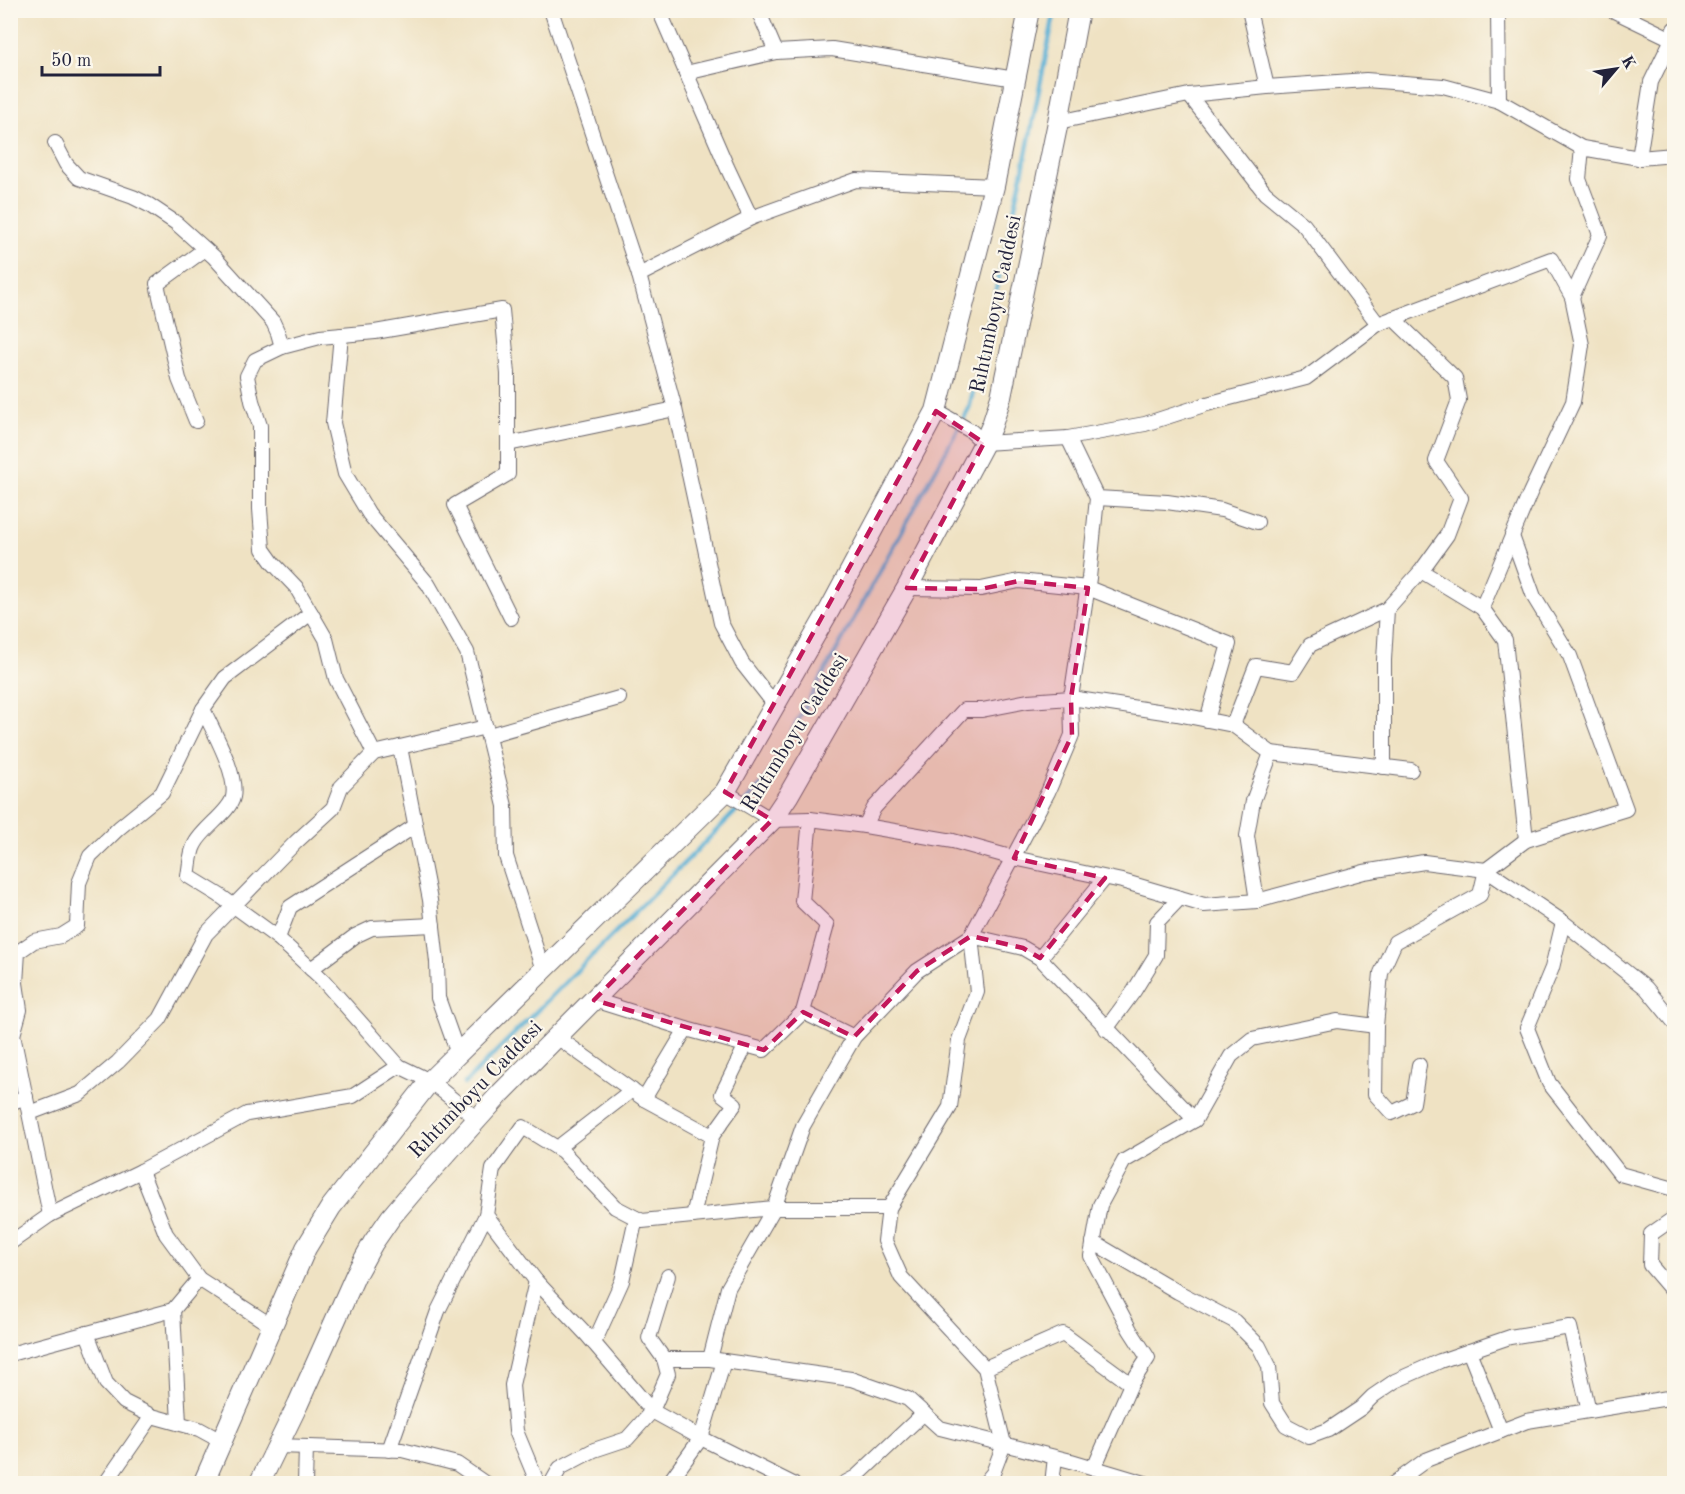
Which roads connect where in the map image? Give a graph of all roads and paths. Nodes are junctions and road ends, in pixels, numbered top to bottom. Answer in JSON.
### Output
{"nodes":[{"id":1,"x":551,"y":10,"type":"edge"},
{"id":2,"x":659,"y":10,"type":"edge"},
{"id":3,"x":758,"y":10,"type":"edge"},
{"id":4,"x":1029,"y":10,"type":"edge"},
{"id":5,"x":1079,"y":10,"type":"edge"},
{"id":6,"x":1249,"y":10,"type":"edge"},
{"id":7,"x":1498,"y":10,"type":"edge"},
{"id":8,"x":1612,"y":10,"type":"edge"},
{"id":9,"x":1674,"y":36,"type":"edge"},
{"id":10,"x":776,"y":52,"type":"junction"},
{"id":11,"x":686,"y":73,"type":"junction"},
{"id":12,"x":1015,"y":79,"type":"junction"},
{"id":13,"x":1267,"y":87,"type":"junction"},
{"id":14,"x":1189,"y":95,"type":"junction"},
{"id":15,"x":1499,"y":101,"type":"junction"},
{"id":16,"x":1058,"y":122,"type":"junction"},
{"id":17,"x":55,"y":143,"type":"dead end"},
{"id":18,"x":1582,"y":148,"type":"junction"},
{"id":19,"x":1674,"y":155,"type":"edge"},
{"id":20,"x":1639,"y":158,"type":"junction"},
{"id":21,"x":994,"y":186,"type":"junction"},
{"id":22,"x":751,"y":218,"type":"junction"},
{"id":23,"x":206,"y":249,"type":"junction"},
{"id":24,"x":639,"y":275,"type":"junction"},
{"id":25,"x":1572,"y":297,"type":"junction"},
{"id":26,"x":1394,"y":318,"type":"junction"},
{"id":27,"x":1378,"y":324,"type":"junction"},
{"id":28,"x":341,"y":335,"type":"junction"},
{"id":29,"x":282,"y":347,"type":"junction"},
{"id":30,"x":675,"y":410,"type":"junction"},
{"id":31,"x":942,"y":415,"type":"junction"},
{"id":32,"x":196,"y":422,"type":"dead end"},
{"id":33,"x":978,"y":437,"type":"junction"},
{"id":34,"x":1068,"y":438,"type":"junction"},
{"id":35,"x":508,"y":444,"type":"junction"},
{"id":36,"x":1097,"y":498,"type":"junction"},
{"id":37,"x":1257,"y":522,"type":"dead end"},
{"id":38,"x":1512,"y":536,"type":"junction"},
{"id":39,"x":1420,"y":571,"type":"junction"},
{"id":40,"x":907,"y":588,"type":"junction"},
{"id":41,"x":1088,"y":588,"type":"junction"},
{"id":42,"x":1482,"y":608,"type":"junction"},
{"id":43,"x":1387,"y":609,"type":"junction"},
{"id":44,"x":311,"y":613,"type":"junction"},
{"id":45,"x":511,"y":618,"type":"dead end"},
{"id":46,"x":619,"y":698,"type":"dead end"},
{"id":47,"x":1071,"y":698,"type":"junction"},
{"id":48,"x":775,"y":705,"type":"junction"},
{"id":49,"x":203,"y":709,"type":"junction"},
{"id":50,"x":1207,"y":720,"type":"junction"},
{"id":51,"x":1233,"y":725,"type":"junction"},
{"id":52,"x":487,"y":731,"type":"junction"},
{"id":53,"x":400,"y":747,"type":"junction"},
{"id":54,"x":374,"y":753,"type":"junction"},
{"id":55,"x":1271,"y":753,"type":"junction"},
{"id":56,"x":1384,"y":767,"type":"junction"},
{"id":57,"x":1411,"y":770,"type":"dead end"},
{"id":58,"x":730,"y":794,"type":"junction"},
{"id":59,"x":764,"y":815,"type":"junction"},
{"id":60,"x":810,"y":819,"type":"junction"},
{"id":61,"x":415,"y":826,"type":"junction"},
{"id":62,"x":865,"y":826,"type":"junction"},
{"id":63,"x":1526,"y":840,"type":"junction"},
{"id":64,"x":1014,"y":858,"type":"junction"},
{"id":65,"x":1486,"y":870,"type":"junction"},
{"id":66,"x":1105,"y":878,"type":"junction"},
{"id":67,"x":1180,"y":898,"type":"junction"},
{"id":68,"x":1257,"y":901,"type":"junction"},
{"id":69,"x":233,"y":905,"type":"junction"},
{"id":70,"x":1563,"y":922,"type":"junction"},
{"id":71,"x":433,"y":925,"type":"junction"},
{"id":72,"x":971,"y":936,"type":"junction"},
{"id":73,"x":279,"y":938,"type":"junction"},
{"id":74,"x":1040,"y":958,"type":"junction"},
{"id":75,"x":311,"y":969,"type":"junction"},
{"id":76,"x":543,"y":970,"type":"junction"},
{"id":77,"x":594,"y":1000,"type":"junction"},
{"id":78,"x":803,"y":1012,"type":"junction"},
{"id":79,"x":1674,"y":1022,"type":"edge"},
{"id":80,"x":1376,"y":1026,"type":"junction"},
{"id":81,"x":686,"y":1029,"type":"junction"},
{"id":82,"x":1106,"y":1029,"type":"junction"},
{"id":83,"x":12,"y":1036,"type":"edge"},
{"id":84,"x":557,"y":1037,"type":"junction"},
{"id":85,"x":854,"y":1037,"type":"junction"},
{"id":86,"x":746,"y":1045,"type":"junction"},
{"id":87,"x":458,"y":1054,"type":"junction"},
{"id":88,"x":1419,"y":1065,"type":"dead end"},
{"id":89,"x":399,"y":1066,"type":"junction"},
{"id":90,"x":430,"y":1080,"type":"junction"},
{"id":91,"x":632,"y":1090,"type":"junction"},
{"id":92,"x":26,"y":1097,"type":"junction"},
{"id":93,"x":644,"y":1099,"type":"junction"},
{"id":94,"x":10,"y":1103,"type":"edge"},
{"id":95,"x":30,"y":1113,"type":"junction"},
{"id":96,"x":477,"y":1119,"type":"junction"},
{"id":97,"x":1194,"y":1120,"type":"junction"},
{"id":98,"x":712,"y":1136,"type":"junction"},
{"id":99,"x":557,"y":1148,"type":"junction"},
{"id":100,"x":141,"y":1171,"type":"junction"},
{"id":101,"x":1674,"y":1189,"type":"edge"},
{"id":102,"x":774,"y":1208,"type":"junction"},
{"id":103,"x":890,"y":1208,"type":"junction"},
{"id":104,"x":50,"y":1215,"type":"junction"},
{"id":105,"x":486,"y":1215,"type":"junction"},
{"id":106,"x":693,"y":1216,"type":"junction"},
{"id":107,"x":636,"y":1218,"type":"junction"},
{"id":108,"x":1674,"y":1218,"type":"edge"},
{"id":109,"x":11,"y":1242,"type":"edge"},
{"id":110,"x":1094,"y":1242,"type":"junction"},
{"id":111,"x":668,"y":1276,"type":"dead end"},
{"id":112,"x":199,"y":1279,"type":"junction"},
{"id":113,"x":536,"y":1281,"type":"junction"},
{"id":114,"x":1674,"y":1293,"type":"edge"},
{"id":115,"x":173,"y":1310,"type":"junction"},
{"id":116,"x":272,"y":1326,"type":"junction"},
{"id":117,"x":87,"y":1333,"type":"junction"},
{"id":118,"x":594,"y":1343,"type":"junction"},
{"id":119,"x":1469,"y":1351,"type":"junction"},
{"id":120,"x":10,"y":1354,"type":"edge"},
{"id":121,"x":664,"y":1359,"type":"junction"},
{"id":122,"x":717,"y":1360,"type":"junction"},
{"id":123,"x":985,"y":1368,"type":"junction"},
{"id":124,"x":1131,"y":1384,"type":"junction"},
{"id":125,"x":1674,"y":1397,"type":"edge"},
{"id":126,"x":652,"y":1411,"type":"junction"},
{"id":127,"x":1589,"y":1411,"type":"junction"},
{"id":128,"x":924,"y":1413,"type":"junction"},
{"id":129,"x":152,"y":1416,"type":"junction"},
{"id":130,"x":179,"y":1423,"type":"junction"},
{"id":131,"x":1501,"y":1431,"type":"junction"},
{"id":132,"x":701,"y":1438,"type":"junction"},
{"id":133,"x":222,"y":1441,"type":"junction"},
{"id":134,"x":1004,"y":1444,"type":"junction"},
{"id":135,"x":277,"y":1446,"type":"junction"},
{"id":136,"x":306,"y":1447,"type":"junction"},
{"id":137,"x":389,"y":1450,"type":"junction"},
{"id":138,"x":1055,"y":1457,"type":"junction"},
{"id":139,"x":1095,"y":1468,"type":"junction"},
{"id":140,"x":260,"y":1483,"type":"edge"},
{"id":141,"x":105,"y":1484,"type":"edge"},
{"id":142,"x":203,"y":1484,"type":"edge"},
{"id":143,"x":305,"y":1484,"type":"edge"},
{"id":144,"x":486,"y":1484,"type":"edge"},
{"id":145,"x":538,"y":1484,"type":"edge"},
{"id":146,"x":551,"y":1484,"type":"edge"},
{"id":147,"x":668,"y":1484,"type":"edge"},
{"id":148,"x":793,"y":1484,"type":"edge"},
{"id":149,"x":843,"y":1484,"type":"edge"},
{"id":150,"x":984,"y":1484,"type":"edge"},
{"id":151,"x":1052,"y":1484,"type":"edge"},
{"id":152,"x":1148,"y":1484,"type":"edge"},
{"id":153,"x":1393,"y":1484,"type":"edge"}],
"edges":[{"from":1,"to":24,"type":"street"},
{"from":2,"to":11,"type":"street"},
{"from":3,"to":10,"type":"street"},
{"from":4,"to":12,"type":"street"},
{"from":5,"to":16,"type":"street","name":"Rıhtımboyu Caddesi"},
{"from":6,"to":13,"type":"street"},
{"from":7,"to":15,"type":"street"},
{"from":8,"to":9,"type":"street"},
{"from":9,"to":20,"type":"street"},
{"from":10,"to":11,"type":"street"},
{"from":10,"to":12,"type":"street"},
{"from":11,"to":22,"type":"street"},
{"from":12,"to":21,"type":"street"},
{"from":13,"to":14,"type":"street"},
{"from":13,"to":15,"type":"street"},
{"from":14,"to":16,"type":"street"},
{"from":14,"to":27,"type":"street"},
{"from":15,"to":18,"type":"street"},
{"from":16,"to":33,"type":"street","name":"Rıhtımboyu Caddesi"},
{"from":17,"to":23,"type":"street"},
{"from":18,"to":20,"type":"street"},
{"from":18,"to":25,"type":"street"},
{"from":19,"to":20,"type":"street"},
{"from":21,"to":22,"type":"street"},
{"from":21,"to":31,"type":"street"},
{"from":22,"to":24,"type":"street"},
{"from":23,"to":29,"type":"street"},
{"from":23,"to":32,"type":"street"},
{"from":24,"to":30,"type":"street"},
{"from":25,"to":26,"type":"street"},
{"from":25,"to":38,"type":"street"},
{"from":26,"to":27,"type":"street"},
{"from":26,"to":39,"type":"street"},
{"from":27,"to":34,"type":"street"},
{"from":28,"to":29,"type":"street"},
{"from":28,"to":35,"type":"street"},
{"from":28,"to":52,"type":"street"},
{"from":29,"to":44,"type":"street"},
{"from":30,"to":35,"type":"street"},
{"from":30,"to":48,"type":"street"},
{"from":31,"to":33,"type":"street"},
{"from":31,"to":48,"type":"street"},
{"from":33,"to":34,"type":"street"},
{"from":33,"to":40,"type":"street","name":"Rıhtımboyu Caddesi"},
{"from":34,"to":36,"type":"street"},
{"from":35,"to":45,"type":"street"},
{"from":36,"to":37,"type":"street"},
{"from":36,"to":41,"type":"street"},
{"from":38,"to":42,"type":"street"},
{"from":38,"to":63,"type":"street"},
{"from":39,"to":42,"type":"street"},
{"from":39,"to":43,"type":"street"},
{"from":40,"to":41,"type":"street"},
{"from":40,"to":59,"type":"street","name":"Rıhtımboyu Caddesi"},
{"from":41,"to":47,"type":"street"},
{"from":41,"to":50,"type":"street"},
{"from":42,"to":63,"type":"street"},
{"from":43,"to":51,"type":"street"},
{"from":43,"to":56,"type":"street"},
{"from":44,"to":49,"type":"street"},
{"from":44,"to":54,"type":"street"},
{"from":46,"to":52,"type":"street"},
{"from":47,"to":50,"type":"street"},
{"from":47,"to":62,"type":"street"},
{"from":47,"to":64,"type":"street"},
{"from":48,"to":58,"type":"street"},
{"from":49,"to":69,"type":"street"},
{"from":49,"to":83,"type":"street"},
{"from":50,"to":51,"type":"street"},
{"from":51,"to":55,"type":"street"},
{"from":52,"to":53,"type":"street"},
{"from":52,"to":76,"type":"street"},
{"from":53,"to":54,"type":"street"},
{"from":53,"to":61,"type":"street"},
{"from":54,"to":69,"type":"street"},
{"from":55,"to":56,"type":"street"},
{"from":55,"to":68,"type":"street"},
{"from":56,"to":57,"type":"street"},
{"from":58,"to":59,"type":"street"},
{"from":58,"to":76,"type":"street"},
{"from":59,"to":60,"type":"street"},
{"from":59,"to":77,"type":"street","name":"Rıhtımboyu Caddesi"},
{"from":60,"to":62,"type":"street"},
{"from":60,"to":78,"type":"street"},
{"from":61,"to":71,"type":"street"},
{"from":61,"to":73,"type":"street"},
{"from":62,"to":64,"type":"street"},
{"from":63,"to":65,"type":"street"},
{"from":64,"to":66,"type":"street"},
{"from":64,"to":72,"type":"street"},
{"from":65,"to":68,"type":"street"},
{"from":65,"to":70,"type":"street"},
{"from":65,"to":80,"type":"street"},
{"from":66,"to":67,"type":"street"},
{"from":66,"to":74,"type":"street"},
{"from":67,"to":68,"type":"street"},
{"from":67,"to":82,"type":"street"},
{"from":69,"to":73,"type":"street"},
{"from":69,"to":95,"type":"street"},
{"from":70,"to":79,"type":"street"},
{"from":70,"to":101,"type":"street"},
{"from":71,"to":75,"type":"street"},
{"from":71,"to":87,"type":"street"},
{"from":72,"to":74,"type":"street"},
{"from":72,"to":85,"type":"street"},
{"from":72,"to":103,"type":"street"},
{"from":73,"to":75,"type":"street"},
{"from":74,"to":82,"type":"street"},
{"from":75,"to":89,"type":"street"},
{"from":76,"to":87,"type":"street"},
{"from":77,"to":81,"type":"street"},
{"from":77,"to":84,"type":"street","name":"Rıhtımboyu Caddesi"},
{"from":78,"to":85,"type":"street"},
{"from":78,"to":86,"type":"street"},
{"from":80,"to":88,"type":"street"},
{"from":80,"to":97,"type":"street"},
{"from":81,"to":86,"type":"street"},
{"from":81,"to":93,"type":"street"},
{"from":82,"to":97,"type":"street"},
{"from":83,"to":92,"type":"street"},
{"from":84,"to":91,"type":"street"},
{"from":84,"to":96,"type":"street","name":"Rıhtımboyu Caddesi"},
{"from":85,"to":102,"type":"street"},
{"from":86,"to":98,"type":"street"},
{"from":87,"to":90,"type":"street"},
{"from":89,"to":90,"type":"street"},
{"from":89,"to":100,"type":"street"},
{"from":90,"to":96,"type":"street"},
{"from":90,"to":116,"type":"street"},
{"from":91,"to":93,"type":"street"},
{"from":91,"to":99,"type":"street"},
{"from":92,"to":94,"type":"street"},
{"from":92,"to":95,"type":"street"},
{"from":93,"to":98,"type":"street"},
{"from":95,"to":104,"type":"street"},
{"from":96,"to":135,"type":"street","name":"Rıhtımboyu Caddesi"},
{"from":97,"to":110,"type":"street"},
{"from":98,"to":106,"type":"street"},
{"from":99,"to":105,"type":"street"},
{"from":99,"to":107,"type":"street"},
{"from":100,"to":104,"type":"street"},
{"from":100,"to":112,"type":"street"},
{"from":102,"to":103,"type":"street"},
{"from":102,"to":106,"type":"street"},
{"from":102,"to":122,"type":"street"},
{"from":103,"to":123,"type":"street"},
{"from":104,"to":109,"type":"street"},
{"from":105,"to":113,"type":"street"},
{"from":105,"to":137,"type":"street"},
{"from":106,"to":107,"type":"street"},
{"from":107,"to":118,"type":"street"},
{"from":108,"to":114,"type":"street"},
{"from":110,"to":119,"type":"street"},
{"from":110,"to":124,"type":"street"},
{"from":111,"to":121,"type":"street"},
{"from":112,"to":115,"type":"street"},
{"from":112,"to":116,"type":"street"},
{"from":113,"to":118,"type":"street"},
{"from":113,"to":145,"type":"street"},
{"from":115,"to":117,"type":"street"},
{"from":115,"to":130,"type":"street"},
{"from":116,"to":133,"type":"street"},
{"from":117,"to":120,"type":"street"},
{"from":117,"to":129,"type":"street"},
{"from":118,"to":126,"type":"street"},
{"from":119,"to":127,"type":"street"},
{"from":119,"to":131,"type":"street"},
{"from":121,"to":122,"type":"street"},
{"from":121,"to":126,"type":"street"},
{"from":122,"to":128,"type":"street"},
{"from":122,"to":132,"type":"street"},
{"from":123,"to":124,"type":"street"},
{"from":123,"to":134,"type":"street"},
{"from":124,"to":139,"type":"street"},
{"from":125,"to":127,"type":"street"},
{"from":126,"to":132,"type":"street"},
{"from":126,"to":146,"type":"street"},
{"from":127,"to":131,"type":"street"},
{"from":128,"to":134,"type":"street"},
{"from":128,"to":149,"type":"street"},
{"from":129,"to":130,"type":"street"},
{"from":129,"to":141,"type":"street"},
{"from":130,"to":133,"type":"street"},
{"from":131,"to":153,"type":"street"},
{"from":132,"to":147,"type":"street"},
{"from":132,"to":148,"type":"street"},
{"from":133,"to":142,"type":"street"},
{"from":134,"to":138,"type":"street"},
{"from":134,"to":150,"type":"street"},
{"from":135,"to":136,"type":"street"},
{"from":135,"to":140,"type":"street","name":"Rıhtımboyu Caddesi"},
{"from":136,"to":137,"type":"street"},
{"from":136,"to":143,"type":"street"},
{"from":137,"to":144,"type":"street"},
{"from":138,"to":139,"type":"street"},
{"from":138,"to":151,"type":"street"},
{"from":139,"to":152,"type":"street"}]}
